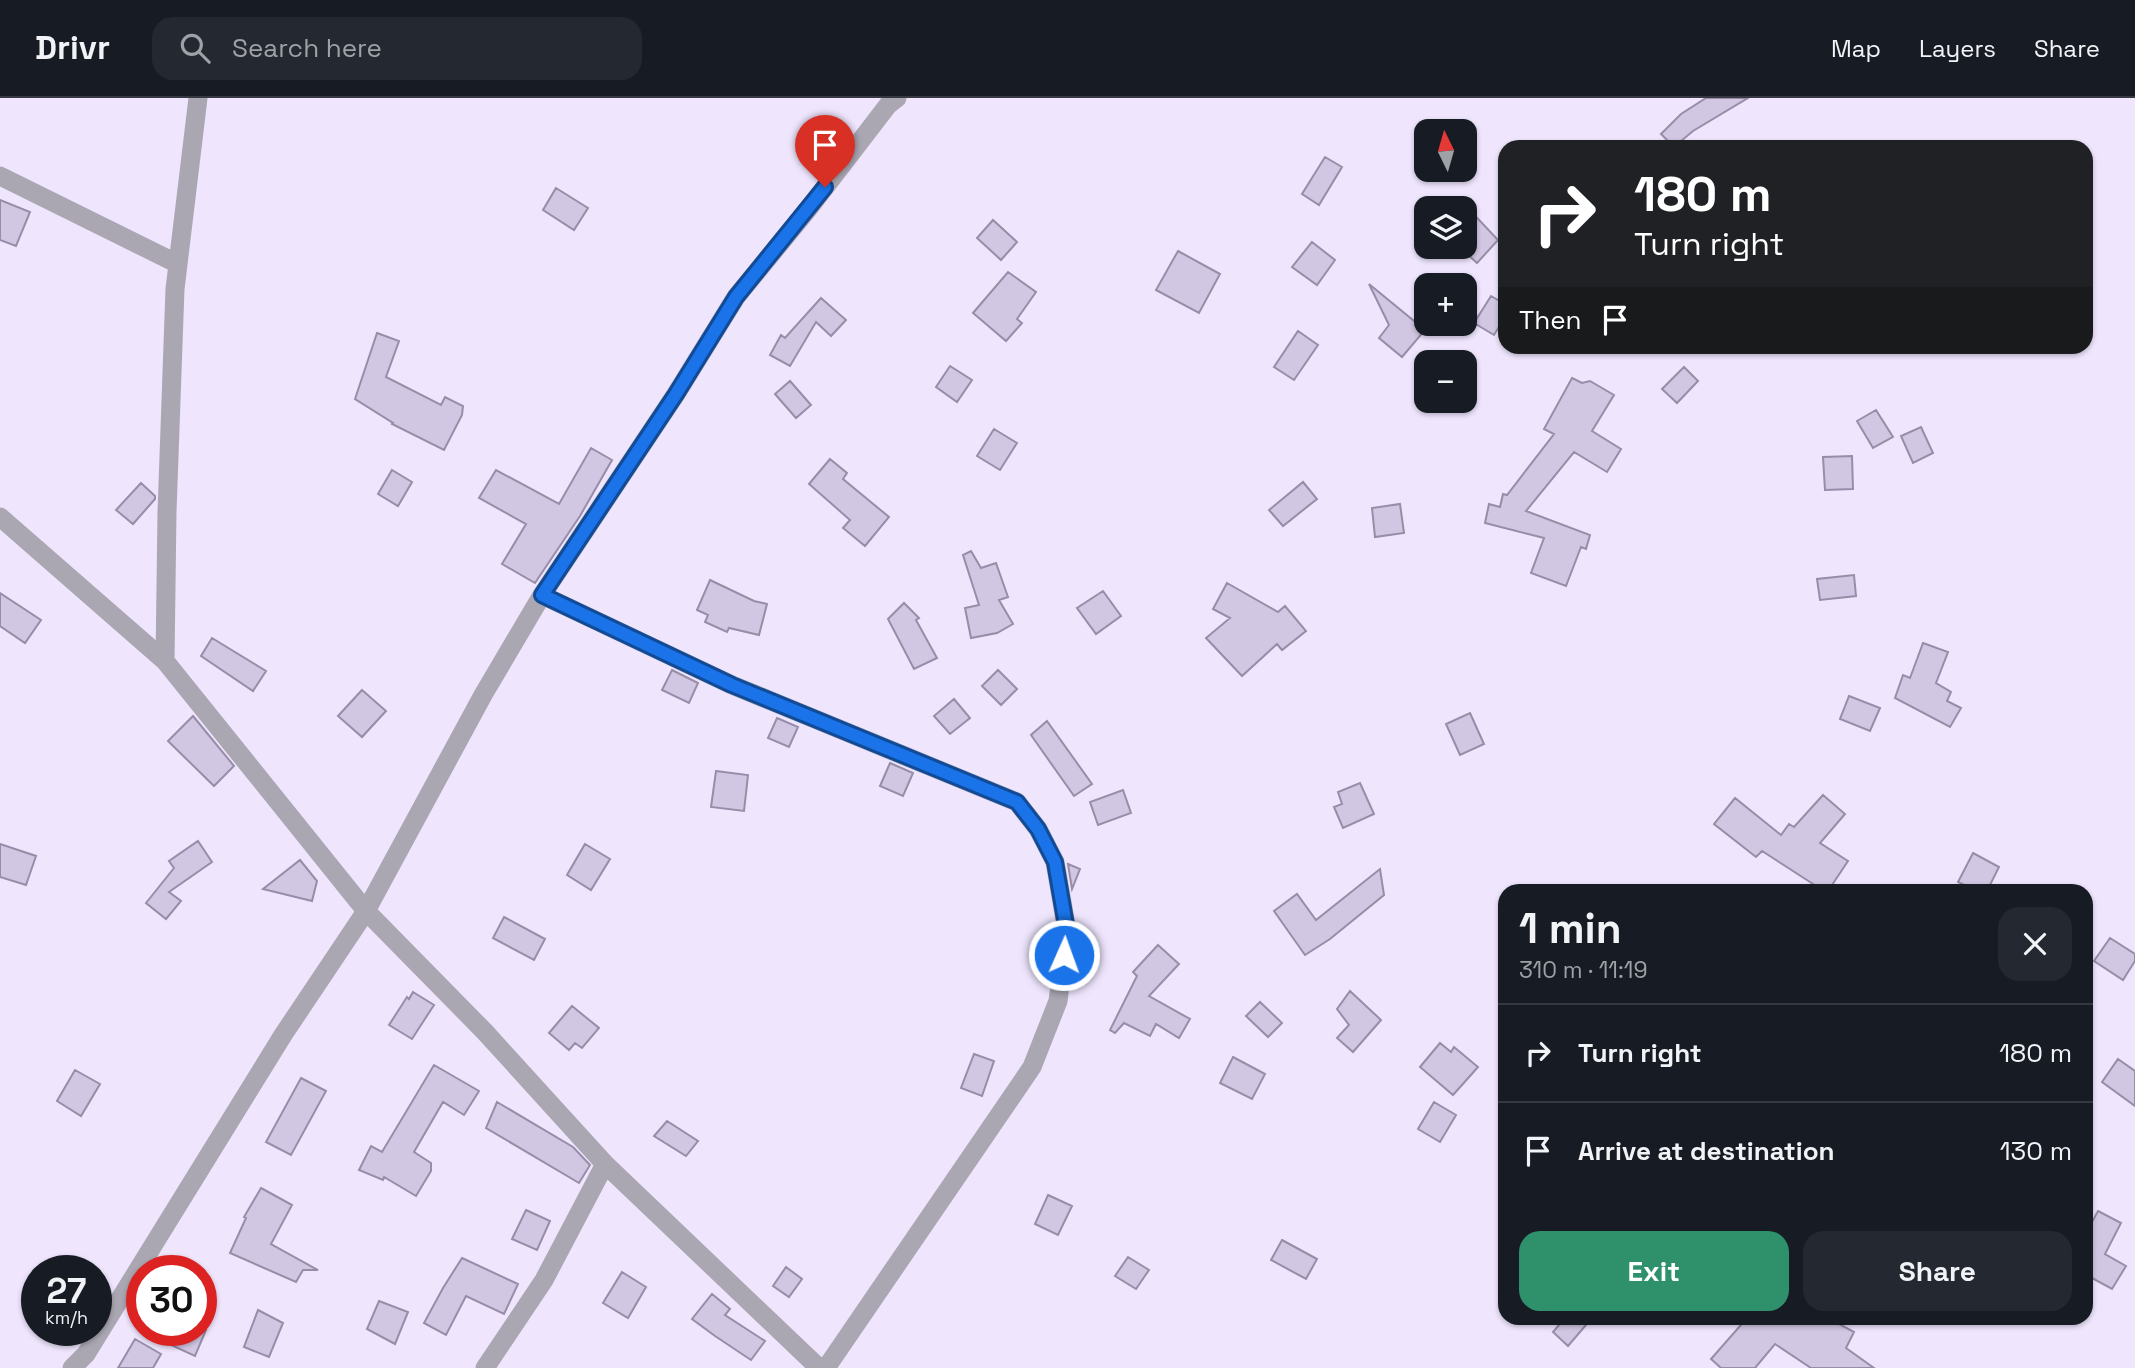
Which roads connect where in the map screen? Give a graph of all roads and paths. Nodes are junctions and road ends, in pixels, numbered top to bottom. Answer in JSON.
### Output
{"nodes":[{"id":1,"x":198,"y":98,"type":"edge"},
{"id":2,"x":897,"y":98,"type":"edge"},
{"id":3,"x":0,"y":176,"type":"edge"},
{"id":4,"x":178,"y":264,"type":"junction"},
{"id":5,"x":0,"y":517,"type":"edge"},
{"id":6,"x":542,"y":595,"type":"junction"},
{"id":7,"x":165,"y":662,"type":"junction"},
{"id":8,"x":366,"y":911,"type":"junction"},
{"id":9,"x":605,"y":1164,"type":"junction"},
{"id":10,"x":72,"y":1368,"type":"edge"},
{"id":11,"x":485,"y":1368,"type":"edge"},
{"id":12,"x":819,"y":1368,"type":"edge"},
{"id":13,"x":826,"y":1368,"type":"edge"}],
"edges":[{"from":1,"to":4,"type":"street"},
{"from":2,"to":6,"type":"street"},
{"from":3,"to":4,"type":"street"},
{"from":4,"to":7,"type":"street"},
{"from":5,"to":7,"type":"street"},
{"from":6,"to":8,"type":"street"},
{"from":6,"to":13,"type":"street"},
{"from":7,"to":8,"type":"street"},
{"from":8,"to":9,"type":"street"},
{"from":8,"to":10,"type":"street"},
{"from":9,"to":11,"type":"street"},
{"from":9,"to":12,"type":"street"}]}
